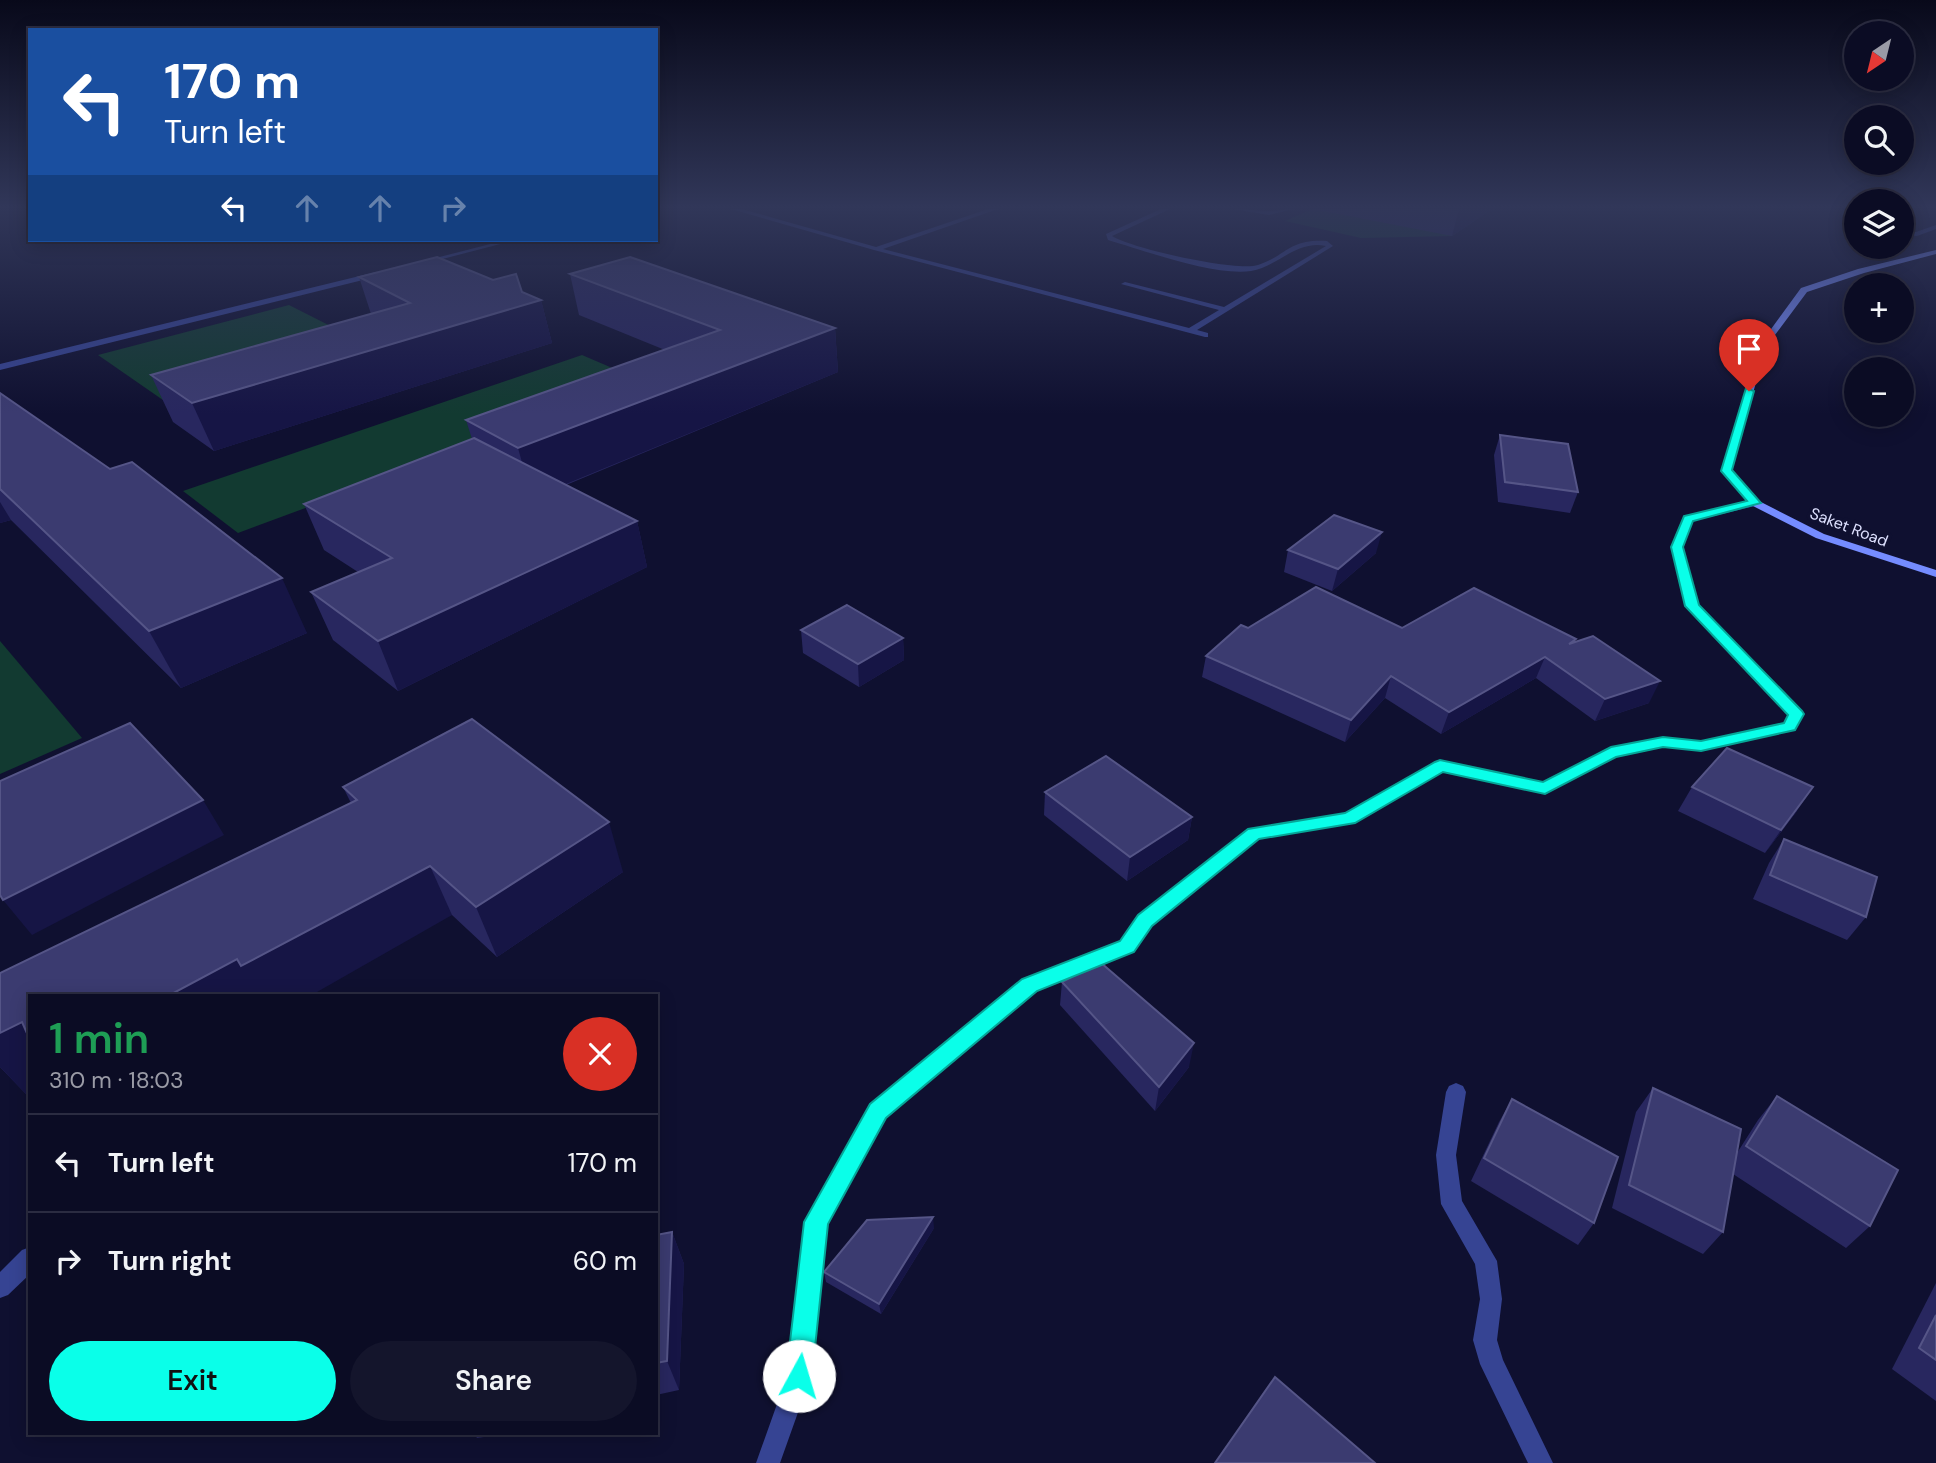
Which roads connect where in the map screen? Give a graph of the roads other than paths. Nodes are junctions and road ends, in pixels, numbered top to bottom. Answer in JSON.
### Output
{"nodes":[{"id":1,"x":362,"y":277,"type":"edge"},
{"id":2,"x":984,"y":277,"type":"edge"},
{"id":3,"x":1277,"y":277,"type":"edge"},
{"id":4,"x":1842,"y":277,"type":"edge"},
{"id":5,"x":1125,"y":284,"type":"dead end"},
{"id":6,"x":1224,"y":309,"type":"junction"},
{"id":7,"x":1190,"y":331,"type":"junction"},
{"id":8,"x":1205,"y":335,"type":"dead end"},
{"id":9,"x":0,"y":367,"type":"edge"},
{"id":10,"x":1755,"y":503,"type":"junction"},
{"id":11,"x":1936,"y":574,"type":"edge"},
{"id":12,"x":1456,"y":1092,"type":"dead end"},
{"id":13,"x":28,"y":1260,"type":"edge"},
{"id":14,"x":0,"y":1287,"type":"edge"},
{"id":15,"x":768,"y":1463,"type":"edge"},
{"id":16,"x":1541,"y":1463,"type":"edge"}],
"edges":[{"from":1,"to":9,"type":"street"},
{"from":2,"to":7,"type":"street"},
{"from":3,"to":6,"type":"street"},
{"from":4,"to":10,"type":"main road","name":"Saket Road"},
{"from":5,"to":6,"type":"street"},
{"from":6,"to":7,"type":"street"},
{"from":7,"to":8,"type":"street"},
{"from":10,"to":11,"type":"main road","name":"Saket Road"},
{"from":10,"to":15,"type":"street"},
{"from":12,"to":16,"type":"street"},
{"from":13,"to":14,"type":"street"}]}
